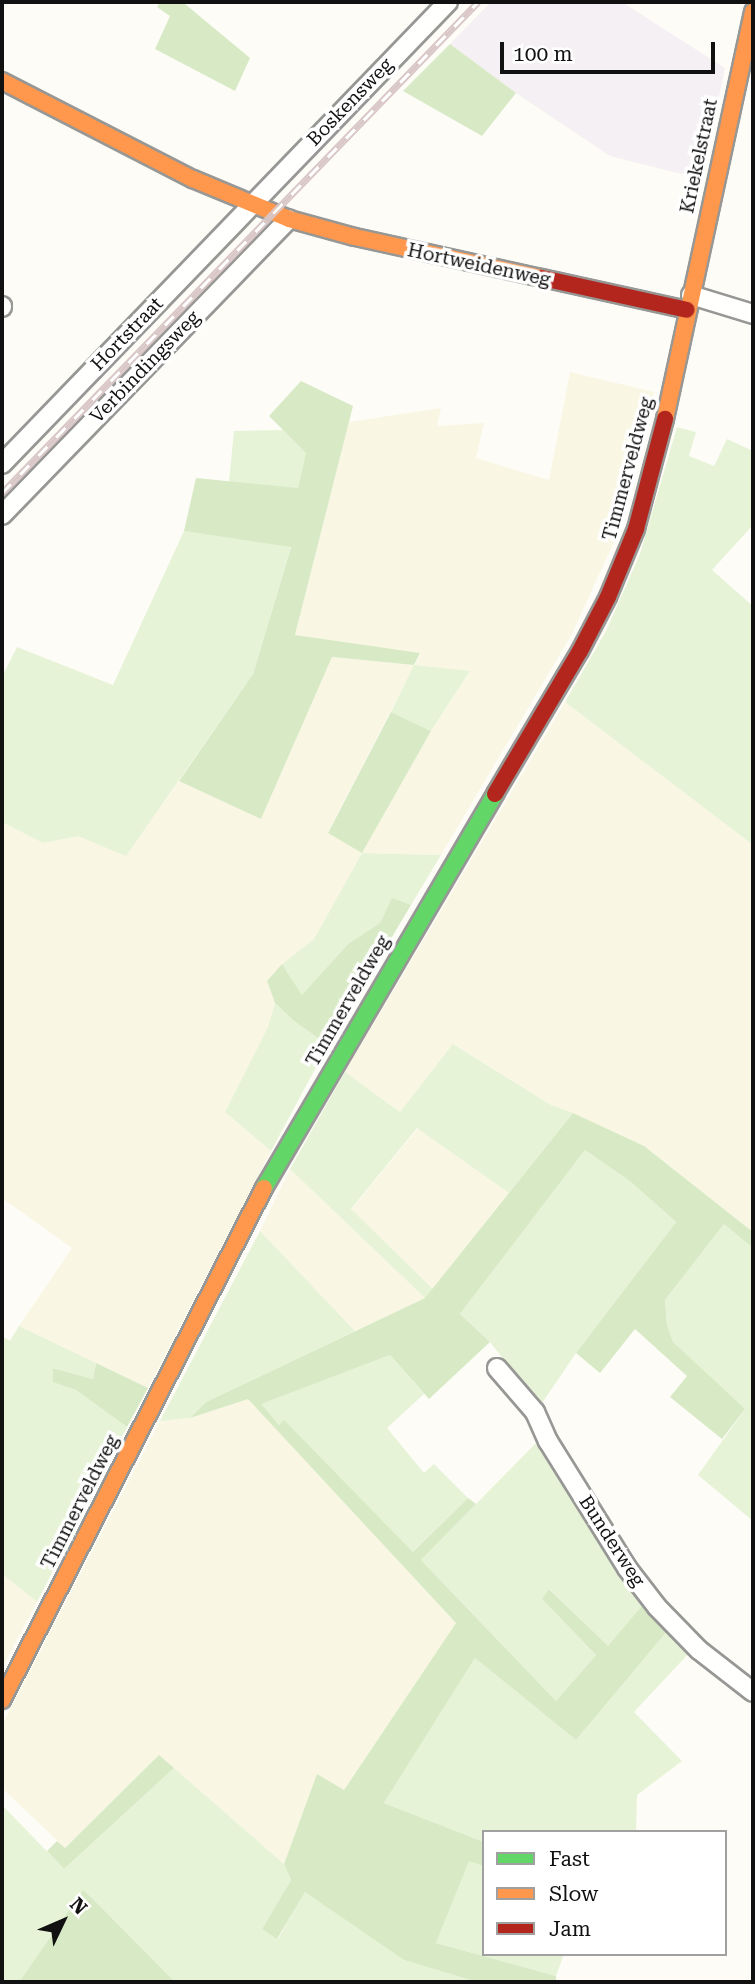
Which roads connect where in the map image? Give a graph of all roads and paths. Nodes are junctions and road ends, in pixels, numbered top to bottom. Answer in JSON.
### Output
{"nodes":[{"id":1,"x":448,"y":2,"type":"edge"},
{"id":2,"x":753,"y":11,"type":"edge"},
{"id":3,"x":2,"y":81,"type":"edge"},
{"id":4,"x":245,"y":201,"type":"junction"},
{"id":5,"x":281,"y":216,"type":"junction"},
{"id":6,"x":689,"y":302,"type":"junction"},
{"id":7,"x":753,"y":314,"type":"edge"},
{"id":8,"x":90,"y":363,"type":"dead end"},
{"id":9,"x":2,"y":464,"type":"edge"},
{"id":10,"x":2,"y":515,"type":"edge"},
{"id":11,"x":497,"y":1368,"type":"dead end"},
{"id":12,"x":753,"y":1692,"type":"edge"},
{"id":13,"x":2,"y":1700,"type":"edge"}],
"edges":[{"from":1,"to":4,"type":"street","name":"Boskensweg"},
{"from":2,"to":6,"type":"street","name":"Kriekelstraat"},
{"from":3,"to":4,"type":"street"},
{"from":4,"to":5,"type":"street"},
{"from":4,"to":8,"type":"street"},
{"from":4,"to":9,"type":"street","name":"Hortstraat"},
{"from":5,"to":6,"type":"street","name":"Hortweidenweg"},
{"from":5,"to":10,"type":"street","name":"Verbindingsweg"},
{"from":6,"to":7,"type":"street","name":"Hortweidenweg"},
{"from":6,"to":13,"type":"street","name":"Timmerveldweg"},
{"from":11,"to":12,"type":"street","name":"Bunderweg"}]}
